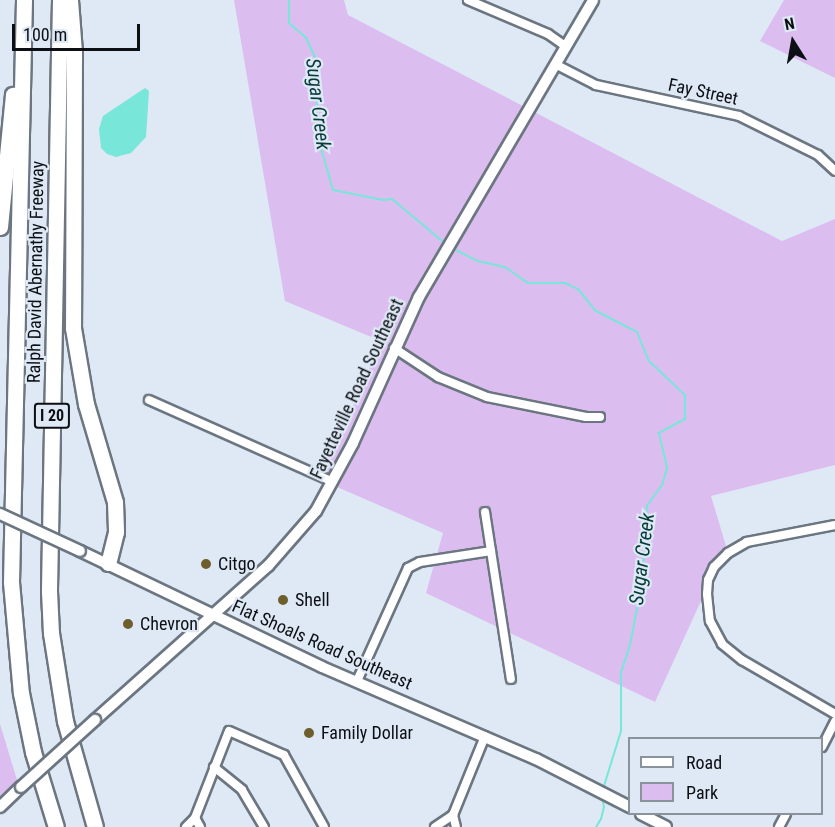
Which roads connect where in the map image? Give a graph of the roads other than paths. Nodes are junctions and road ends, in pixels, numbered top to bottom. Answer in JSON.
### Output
{"nodes":[{"id":1,"x":24,"y":0,"type":"edge"},
{"id":2,"x":60,"y":0,"type":"edge"},
{"id":3,"x":70,"y":0,"type":"edge"},
{"id":4,"x":468,"y":0,"type":"edge"},
{"id":5,"x":593,"y":0,"type":"edge"},
{"id":6,"x":565,"y":46,"type":"junction"},
{"id":7,"x":555,"y":64,"type":"junction"},
{"id":8,"x":835,"y":171,"type":"edge"},
{"id":9,"x":0,"y":227,"type":"edge"},
{"id":10,"x":394,"y":348,"type":"junction"},
{"id":11,"x":149,"y":400,"type":"dead end"},
{"id":12,"x":600,"y":417,"type":"dead end"},
{"id":13,"x":333,"y":482,"type":"junction"},
{"id":14,"x":485,"y":512,"type":"dead end"},
{"id":15,"x":0,"y":514,"type":"edge"},
{"id":16,"x":835,"y":525,"type":"edge"},
{"id":17,"x":491,"y":551,"type":"junction"},
{"id":18,"x":108,"y":563,"type":"junction"},
{"id":19,"x":214,"y":615,"type":"junction"},
{"id":20,"x":511,"y":679,"type":"dead end"},
{"id":21,"x":357,"y":681,"type":"junction"},
{"id":22,"x":835,"y":714,"type":"edge"},
{"id":23,"x":835,"y":721,"type":"edge"},
{"id":24,"x":485,"y":736,"type":"junction"},
{"id":25,"x":823,"y":745,"type":"edge"},
{"id":26,"x":214,"y":767,"type":"junction"},
{"id":27,"x":628,"y":806,"type":"edge"},
{"id":28,"x":0,"y":807,"type":"edge"},
{"id":29,"x":453,"y":815,"type":"junction"},
{"id":30,"x":645,"y":815,"type":"edge"},
{"id":31,"x":195,"y":818,"type":"junction"},
{"id":32,"x":56,"y":827,"type":"edge"},
{"id":33,"x":95,"y":827,"type":"edge"},
{"id":34,"x":186,"y":827,"type":"edge"},
{"id":35,"x":200,"y":827,"type":"edge"},
{"id":36,"x":264,"y":827,"type":"edge"},
{"id":37,"x":324,"y":827,"type":"edge"},
{"id":38,"x":435,"y":827,"type":"edge"},
{"id":39,"x":456,"y":827,"type":"edge"},
{"id":40,"x":666,"y":827,"type":"edge"}],
"edges":[{"from":1,"to":9,"type":"highway"},
{"from":1,"to":32,"type":"highway","name":"Ralph David Abernathy Freeway","number":"I 20"},
{"from":2,"to":33,"type":"highway","name":"Ralph David Abernathy Freeway","number":"I 20"},
{"from":3,"to":18,"type":"highway"},
{"from":4,"to":6,"type":"street"},
{"from":5,"to":6,"type":"street","name":"Fayetteville Road Southeast"},
{"from":6,"to":7,"type":"street","name":"Fayetteville Road Southeast"},
{"from":7,"to":8,"type":"street","name":"Fay Street"},
{"from":7,"to":10,"type":"street","name":"Fayetteville Road Southeast"},
{"from":10,"to":12,"type":"street"},
{"from":10,"to":13,"type":"street","name":"Fayetteville Road Southeast"},
{"from":11,"to":13,"type":"street"},
{"from":13,"to":19,"type":"street","name":"Fayetteville Road Southeast"},
{"from":14,"to":17,"type":"street"},
{"from":15,"to":18,"type":"street","name":"Flat Shoals Road Southeast","bridge":true},
{"from":16,"to":22,"type":"street"},
{"from":17,"to":20,"type":"street"},
{"from":17,"to":21,"type":"street"},
{"from":18,"to":19,"type":"street","name":"Flat Shoals Road Southeast"},
{"from":19,"to":21,"type":"street","name":"Flat Shoals Road Southeast"},
{"from":19,"to":28,"type":"street","name":"Fayetteville Road Southeast","bridge":true},
{"from":21,"to":24,"type":"street","name":"Flat Shoals Road Southeast"},
{"from":23,"to":25,"type":"street"},
{"from":24,"to":27,"type":"street","name":"Flat Shoals Road Southeast"},
{"from":24,"to":29,"type":"street"},
{"from":26,"to":31,"type":"street"},
{"from":26,"to":36,"type":"street"},
{"from":26,"to":37,"type":"street"},
{"from":29,"to":38,"type":"street"},
{"from":29,"to":39,"type":"street"},
{"from":30,"to":40,"type":"street"},
{"from":31,"to":34,"type":"street"},
{"from":31,"to":35,"type":"street"}]}
